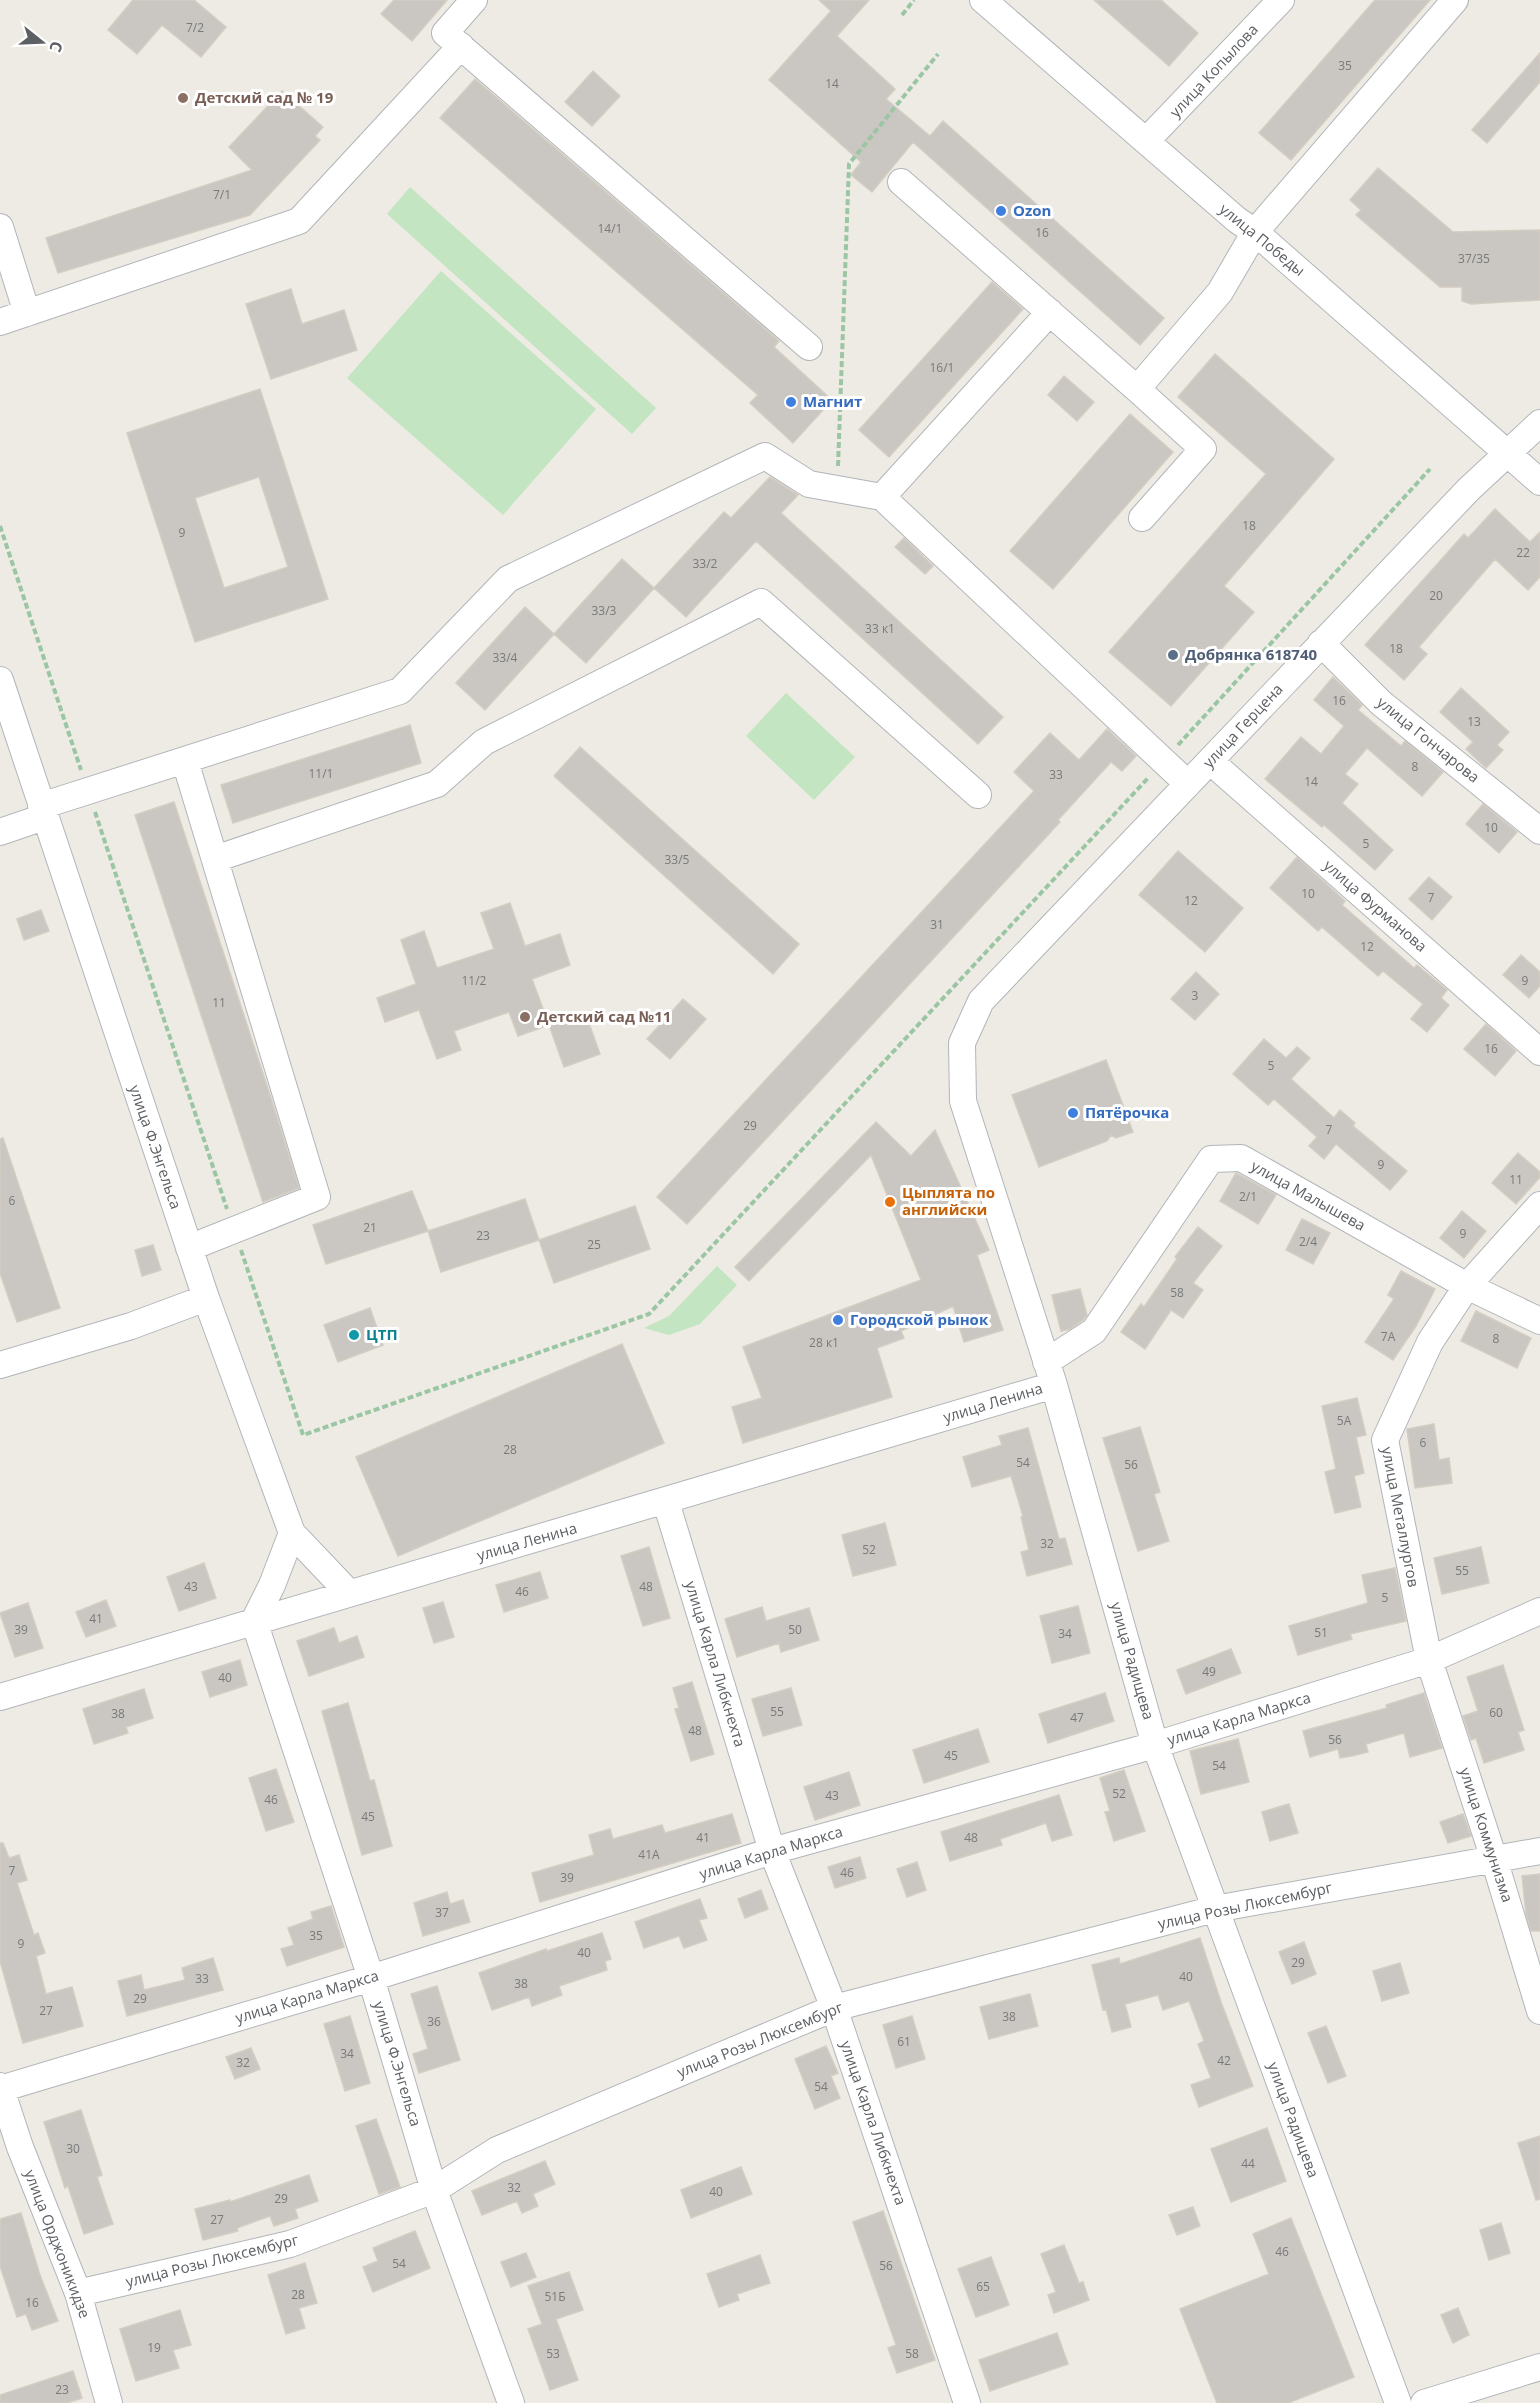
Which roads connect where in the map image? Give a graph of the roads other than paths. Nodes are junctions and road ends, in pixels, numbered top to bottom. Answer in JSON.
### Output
{"nodes":[{"id":1,"x":474,"y":0,"type":"edge"},
{"id":2,"x":982,"y":0,"type":"edge"},
{"id":3,"x":1281,"y":0,"type":"edge"},
{"id":4,"x":1455,"y":0,"type":"edge"},
{"id":5,"x":460,"y":46,"type":"junction"},
{"id":6,"x":1146,"y":141,"type":"junction"},
{"id":7,"x":901,"y":182,"type":"dead end"},
{"id":8,"x":0,"y":227,"type":"edge"},
{"id":9,"x":1255,"y":232,"type":"junction"},
{"id":10,"x":1050,"y":312,"type":"junction"},
{"id":11,"x":27,"y":313,"type":"junction"},
{"id":12,"x":0,"y":322,"type":"edge"},
{"id":13,"x":808,"y":347,"type":"dead end"},
{"id":14,"x":1137,"y":389,"type":"junction"},
{"id":15,"x":1540,"y":423,"type":"edge"},
{"id":16,"x":1508,"y":453,"type":"junction"},
{"id":17,"x":1540,"y":482,"type":"edge"},
{"id":18,"x":882,"y":497,"type":"junction"},
{"id":19,"x":1142,"y":518,"type":"dead end"},
{"id":20,"x":1321,"y":643,"type":"junction"},
{"id":21,"x":0,"y":680,"type":"edge"},
{"id":22,"x":185,"y":761,"type":"junction"},
{"id":23,"x":1210,"y":761,"type":"junction"},
{"id":24,"x":1188,"y":784,"type":"junction"},
{"id":25,"x":978,"y":795,"type":"dead end"},
{"id":26,"x":42,"y":812,"type":"junction"},
{"id":27,"x":1540,"y":831,"type":"edge"},
{"id":28,"x":0,"y":832,"type":"edge"},
{"id":29,"x":215,"y":859,"type":"junction"},
{"id":30,"x":963,"y":1043,"type":"joint"},
{"id":31,"x":1540,"y":1052,"type":"edge"},
{"id":32,"x":1540,"y":1205,"type":"edge"},
{"id":33,"x":189,"y":1248,"type":"junction"},
{"id":34,"x":1467,"y":1286,"type":"junction"},
{"id":35,"x":206,"y":1298,"type":"junction"},
{"id":36,"x":1540,"y":1321,"type":"edge"},
{"id":37,"x":0,"y":1365,"type":"edge"},
{"id":38,"x":1050,"y":1373,"type":"junction"},
{"id":39,"x":666,"y":1502,"type":"junction"},
{"id":40,"x":292,"y":1533,"type":"junction"},
{"id":41,"x":349,"y":1593,"type":"junction"},
{"id":42,"x":1540,"y":1611,"type":"edge"},
{"id":43,"x":254,"y":1621,"type":"junction"},
{"id":44,"x":1429,"y":1660,"type":"junction"},
{"id":45,"x":0,"y":1697,"type":"edge"},
{"id":46,"x":1155,"y":1745,"type":"junction"},
{"id":47,"x":772,"y":1851,"type":"junction"},
{"id":48,"x":1540,"y":1851,"type":"edge"},
{"id":49,"x":1494,"y":1859,"type":"junction"},
{"id":50,"x":1215,"y":1909,"type":"junction"},
{"id":51,"x":371,"y":1978,"type":"junction"},
{"id":52,"x":834,"y":2008,"type":"junction"},
{"id":53,"x":1540,"y":2011,"type":"edge"},
{"id":54,"x":0,"y":2088,"type":"edge"},
{"id":55,"x":0,"y":2128,"type":"edge"},
{"id":56,"x":20,"y":2147,"type":"junction"},
{"id":57,"x":434,"y":2190,"type":"junction"},
{"id":58,"x":78,"y":2293,"type":"junction"},
{"id":59,"x":1540,"y":2367,"type":"edge"},
{"id":60,"x":109,"y":2403,"type":"edge"},
{"id":61,"x":511,"y":2403,"type":"edge"},
{"id":62,"x":967,"y":2403,"type":"edge"},
{"id":63,"x":1398,"y":2403,"type":"edge"},
{"id":64,"x":1424,"y":2403,"type":"edge"}],
"edges":[{"from":1,"to":5,"type":"street"},
{"from":2,"to":6,"type":"street","name":"улица Победы"},
{"from":3,"to":6,"type":"street","name":"улица Копылова"},
{"from":4,"to":9,"type":"street"},
{"from":5,"to":11,"type":"street"},
{"from":5,"to":13,"type":"street"},
{"from":6,"to":9,"type":"street","name":"улица Победы"},
{"from":7,"to":10,"type":"street"},
{"from":8,"to":11,"type":"street"},
{"from":9,"to":14,"type":"street"},
{"from":9,"to":16,"type":"street","name":"улица Победы"},
{"from":10,"to":14,"type":"street"},
{"from":10,"to":18,"type":"street"},
{"from":11,"to":12,"type":"street"},
{"from":14,"to":19,"type":"street"},
{"from":15,"to":16,"type":"street","name":"улица Герцена"},
{"from":16,"to":17,"type":"street","name":"улица Победы"},
{"from":16,"to":20,"type":"street","name":"улица Герцена"},
{"from":18,"to":22,"type":"street"},
{"from":18,"to":24,"type":"street"},
{"from":20,"to":23,"type":"street","name":"улица Герцена"},
{"from":20,"to":27,"type":"street","name":"улица Гончарова"},
{"from":21,"to":26,"type":"street","name":"улица Ф.Энгельса"},
{"from":22,"to":26,"type":"street"},
{"from":22,"to":29,"type":"street"},
{"from":23,"to":24,"type":"street","name":"улица Герцена"},
{"from":23,"to":31,"type":"street","name":"улица Фурманова"},
{"from":24,"to":30,"type":"street","name":"улица Герцена"},
{"from":25,"to":29,"type":"street"},
{"from":26,"to":28,"type":"street"},
{"from":26,"to":33,"type":"street","name":"улица Ф.Энгельса"},
{"from":29,"to":33,"type":"street"},
{"from":30,"to":38,"type":"street","name":"улица Радищева"},
{"from":32,"to":34,"type":"street","name":"улица Металлургов"},
{"from":33,"to":35,"type":"street","name":"улица Ф.Энгельса"},
{"from":34,"to":36,"type":"street","name":"улица Малышева"},
{"from":34,"to":38,"type":"street","name":"улица Малышева"},
{"from":34,"to":44,"type":"street","name":"улица Металлургов"},
{"from":35,"to":37,"type":"street"},
{"from":35,"to":40,"type":"street","name":"улица Ф.Энгельса"},
{"from":38,"to":39,"type":"street","name":"улица Ленина"},
{"from":38,"to":46,"type":"street","name":"улица Радищева"},
{"from":39,"to":41,"type":"street","name":"улица Ленина"},
{"from":39,"to":47,"type":"street","name":"улица Карла Либкнехта"},
{"from":40,"to":41,"type":"street","name":"улица Ф.Энгельса"},
{"from":40,"to":43,"type":"street"},
{"from":41,"to":43,"type":"street","name":"улица Ленина"},
{"from":42,"to":44,"type":"street","name":"улица Карла Маркса"},
{"from":43,"to":45,"type":"street","name":"улица Ленина"},
{"from":43,"to":51,"type":"street","name":"улица Ф.Энгельса"},
{"from":44,"to":46,"type":"street","name":"улица Карла Маркса"},
{"from":44,"to":49,"type":"street","name":"улица Коммунизма"},
{"from":46,"to":47,"type":"street","name":"улица Карла Маркса"},
{"from":46,"to":50,"type":"street","name":"улица Радищева"},
{"from":47,"to":51,"type":"street","name":"улица Карла Маркса"},
{"from":47,"to":52,"type":"street","name":"улица Карла Либкнехта"},
{"from":48,"to":49,"type":"street","name":"улица Розы Люксембург"},
{"from":49,"to":50,"type":"street","name":"улица Розы Люксембург"},
{"from":49,"to":53,"type":"street","name":"улица Коммунизма"},
{"from":50,"to":52,"type":"street","name":"улица Розы Люксембург"},
{"from":50,"to":63,"type":"street","name":"улица Радищева"},
{"from":51,"to":54,"type":"street","name":"улица Карла Маркса"},
{"from":51,"to":57,"type":"street","name":"улица Ф.Энгельса"},
{"from":52,"to":57,"type":"street","name":"улица Розы Люксембург"},
{"from":52,"to":62,"type":"street","name":"улица Карла Либкнехта"},
{"from":54,"to":56,"type":"street","name":"улица Орджоникидзе"},
{"from":55,"to":56,"type":"street"},
{"from":56,"to":58,"type":"street","name":"улица Орджоникидзе"},
{"from":57,"to":58,"type":"street","name":"улица Розы Люксембург"},
{"from":57,"to":61,"type":"street","name":"улица Ф.Энгельса"},
{"from":58,"to":60,"type":"street","name":"улица Орджоникидзе"},
{"from":59,"to":64,"type":"street"}]}
